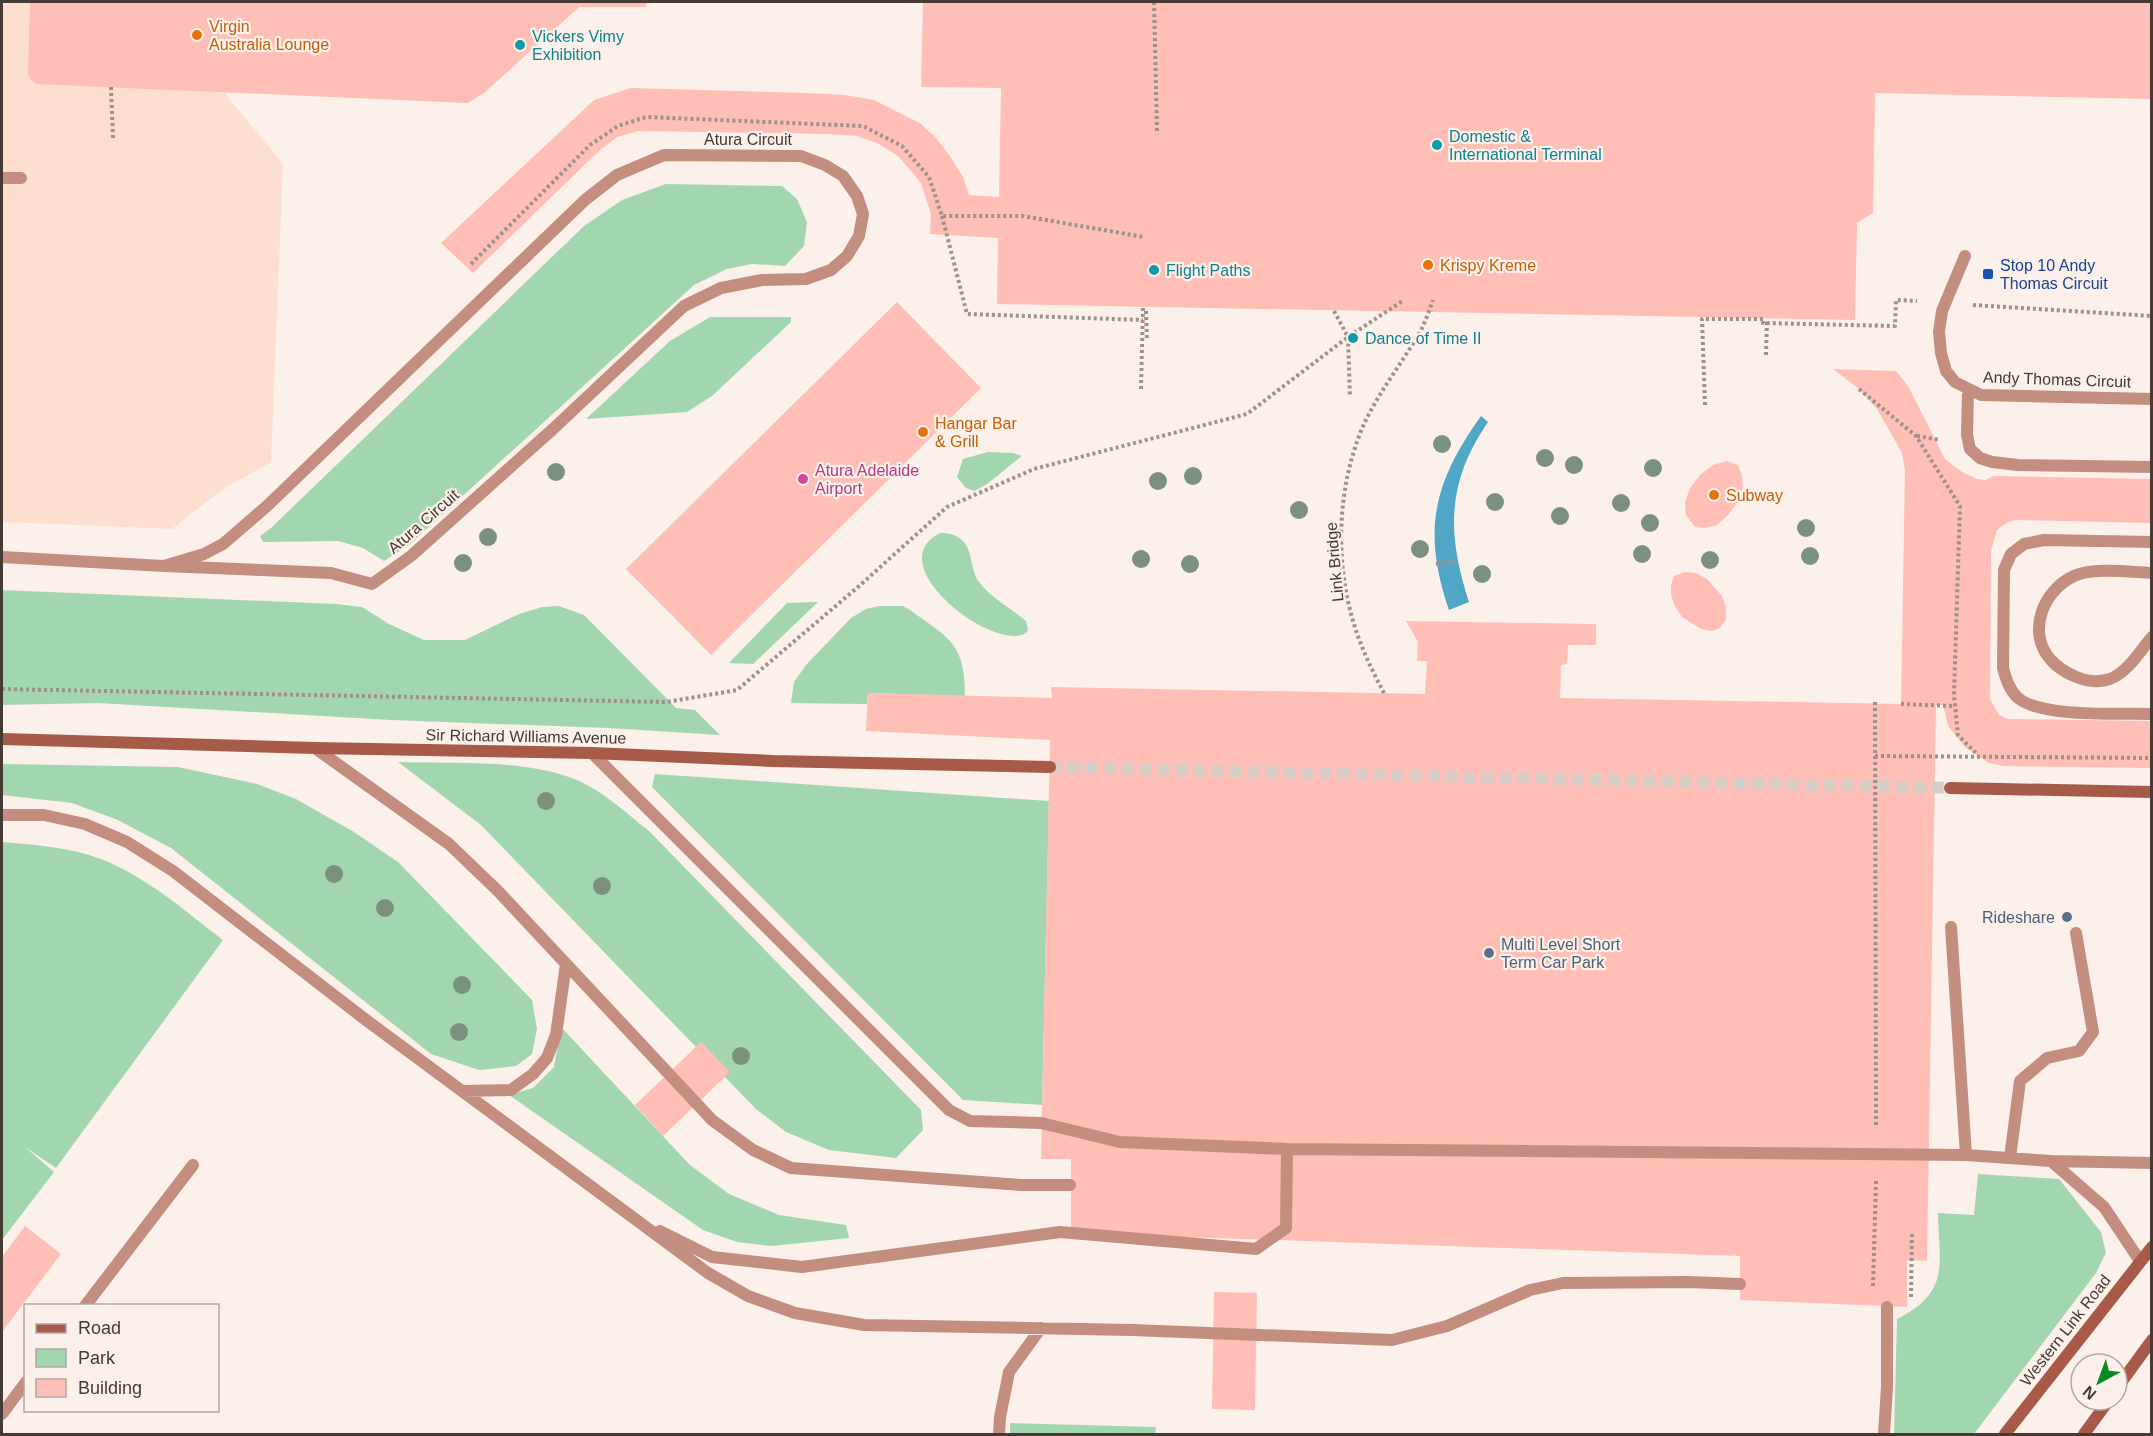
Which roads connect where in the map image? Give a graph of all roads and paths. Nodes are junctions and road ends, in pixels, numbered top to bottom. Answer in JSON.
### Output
{"nodes":[{"id":1,"x":1154,"y":2,"type":"edge"},
{"id":2,"x":111,"y":87,"type":"dead end"},
{"id":3,"x":1157,"y":132,"type":"dead end"},
{"id":4,"x":113,"y":138,"type":"dead end"},
{"id":5,"x":2,"y":178,"type":"edge"},
{"id":6,"x":21,"y":178,"type":"dead end"},
{"id":7,"x":942,"y":216,"type":"dead end"},
{"id":8,"x":1965,"y":256,"type":"dead end"},
{"id":9,"x":1404,"y":300,"type":"dead end"},
{"id":10,"x":1433,"y":300,"type":"dead end"},
{"id":11,"x":1334,"y":311,"type":"dead end"},
{"id":12,"x":1143,"y":320,"type":"junction"},
{"id":13,"x":1348,"y":337,"type":"junction"},
{"id":14,"x":1147,"y":340,"type":"dead end"},
{"id":15,"x":1766,"y":355,"type":"dead end"},
{"id":16,"x":1858,"y":389,"type":"dead end"},
{"id":17,"x":1968,"y":389,"type":"junction"},
{"id":18,"x":1141,"y":390,"type":"dead end"},
{"id":19,"x":1350,"y":397,"type":"dead end"},
{"id":20,"x":2151,"y":399,"type":"edge"},
{"id":21,"x":1705,"y":405,"type":"dead end"},
{"id":22,"x":1916,"y":436,"type":"junction"},
{"id":23,"x":1940,"y":440,"type":"dead end"},
{"id":24,"x":2151,"y":467,"type":"edge"},
{"id":25,"x":2151,"y":542,"type":"edge"},
{"id":26,"x":2,"y":557,"type":"edge"},
{"id":27,"x":1457,"y":560,"type":"dead end"},
{"id":28,"x":1436,"y":564,"type":"dead end"},
{"id":29,"x":164,"y":566,"type":"junction"},
{"id":30,"x":2151,"y":573,"type":"edge"},
{"id":31,"x":2151,"y":637,"type":"edge"},
{"id":32,"x":2,"y":689,"type":"edge"},
{"id":33,"x":1384,"y":693,"type":"dead end"},
{"id":34,"x":1875,"y":702,"type":"dead end"},
{"id":35,"x":1901,"y":704,"type":"dead end"},
{"id":36,"x":1955,"y":706,"type":"junction"},
{"id":37,"x":2151,"y":714,"type":"edge"},
{"id":38,"x":2,"y":739,"type":"edge"},
{"id":39,"x":315,"y":748,"type":"junction"},
{"id":40,"x":592,"y":753,"type":"junction"},
{"id":41,"x":1978,"y":755,"type":"junction"},
{"id":42,"x":1875,"y":756,"type":"junction"},
{"id":43,"x":2151,"y":758,"type":"edge"},
{"id":44,"x":1050,"y":767,"type":"tunnel mouth"},
{"id":45,"x":1950,"y":788,"type":"tunnel mouth"},
{"id":46,"x":2151,"y":792,"type":"edge"},
{"id":47,"x":2,"y":814,"type":"edge"},
{"id":48,"x":1952,"y":927,"type":"dead end"},
{"id":49,"x":2076,"y":933,"type":"dead end"},
{"id":50,"x":566,"y":964,"type":"junction"},
{"id":51,"x":463,"y":1091,"type":"junction"},
{"id":52,"x":1287,"y":1149,"type":"junction"},
{"id":53,"x":1876,"y":1154,"type":"junction"},
{"id":54,"x":1966,"y":1155,"type":"junction"},
{"id":55,"x":2010,"y":1158,"type":"junction"},
{"id":56,"x":2051,"y":1161,"type":"junction"},
{"id":57,"x":2151,"y":1163,"type":"edge"},
{"id":58,"x":193,"y":1165,"type":"dead end"},
{"id":59,"x":1070,"y":1185,"type":"dead end"},
{"id":60,"x":630,"y":1215,"type":"junction"},
{"id":61,"x":2151,"y":1247,"type":"edge"},
{"id":62,"x":2140,"y":1261,"type":"junction"},
{"id":63,"x":1740,"y":1284,"type":"dead end"},
{"id":64,"x":1873,"y":1290,"type":"dead end"},
{"id":65,"x":86,"y":1304,"type":"edge"},
{"id":66,"x":1887,"y":1307,"type":"dead end"},
{"id":67,"x":1041,"y":1328,"type":"junction"},
{"id":68,"x":2151,"y":1340,"type":"edge"},
{"id":69,"x":2129,"y":1371,"type":"edge"},
{"id":70,"x":24,"y":1385,"type":"edge"},
{"id":71,"x":2100,"y":1412,"type":"edge"},
{"id":72,"x":2,"y":1414,"type":"edge"},
{"id":73,"x":999,"y":1434,"type":"edge"},
{"id":74,"x":1884,"y":1434,"type":"edge"},
{"id":75,"x":2005,"y":1434,"type":"edge"},
{"id":76,"x":2084,"y":1434,"type":"edge"}],
"edges":[{"from":1,"to":3,"type":"path"},
{"from":2,"to":4,"type":"path"},
{"from":5,"to":6,"type":"lane"},
{"from":7,"to":12,"type":"path"},
{"from":8,"to":17,"type":"lane","name":"Andy Thomas Circuit"},
{"from":9,"to":13,"type":"path"},
{"from":10,"to":33,"type":"path","name":"Link Bridge"},
{"from":11,"to":13,"type":"path"},
{"from":12,"to":14,"type":"path"},
{"from":12,"to":18,"type":"path"},
{"from":13,"to":19,"type":"path"},
{"from":13,"to":32,"type":"path"},
{"from":15,"to":21,"type":"path"},
{"from":16,"to":22,"type":"path"},
{"from":17,"to":20,"type":"lane","name":"Andy Thomas Circuit"},
{"from":17,"to":24,"type":"lane"},
{"from":22,"to":23,"type":"path"},
{"from":22,"to":36,"type":"path"},
{"from":25,"to":37,"type":"lane"},
{"from":26,"to":29,"type":"lane","name":"Atura Circuit"},
{"from":27,"to":28,"type":"path"},
{"from":29,"to":29,"type":"lane","name":"Atura Circuit"},
{"from":30,"to":31,"type":"lane"},
{"from":34,"to":42,"type":"path"},
{"from":35,"to":36,"type":"path"},
{"from":36,"to":41,"type":"path"},
{"from":38,"to":39,"type":"main road","name":"Sir Richard Williams Avenue"},
{"from":39,"to":40,"type":"main road","name":"Sir Richard Williams Avenue"},
{"from":39,"to":50,"type":"lane"},
{"from":40,"to":44,"type":"main road","name":"Sir Richard Williams Avenue"},
{"from":40,"to":52,"type":"lane"},
{"from":41,"to":42,"type":"path"},
{"from":41,"to":43,"type":"path"},
{"from":42,"to":53,"type":"path"},
{"from":45,"to":46,"type":"main road"},
{"from":47,"to":51,"type":"lane"},
{"from":48,"to":54,"type":"lane"},
{"from":49,"to":55,"type":"lane"},
{"from":50,"to":51,"type":"lane"},
{"from":50,"to":59,"type":"lane"},
{"from":51,"to":60,"type":"lane"},
{"from":52,"to":53,"type":"lane"},
{"from":52,"to":60,"type":"lane"},
{"from":53,"to":54,"type":"lane"},
{"from":53,"to":64,"type":"path"},
{"from":54,"to":55,"type":"lane"},
{"from":55,"to":56,"type":"lane"},
{"from":56,"to":57,"type":"lane"},
{"from":56,"to":62,"type":"lane"},
{"from":58,"to":65,"type":"lane"},
{"from":60,"to":67,"type":"lane"},
{"from":61,"to":62,"type":"main road","name":"Western Link Road"},
{"from":62,"to":75,"type":"main road","name":"Western Link Road"},
{"from":63,"to":67,"type":"lane"},
{"from":66,"to":74,"type":"lane"},
{"from":67,"to":73,"type":"lane"},
{"from":68,"to":69,"type":"main road"},
{"from":70,"to":72,"type":"lane"},
{"from":71,"to":76,"type":"main road"}]}
